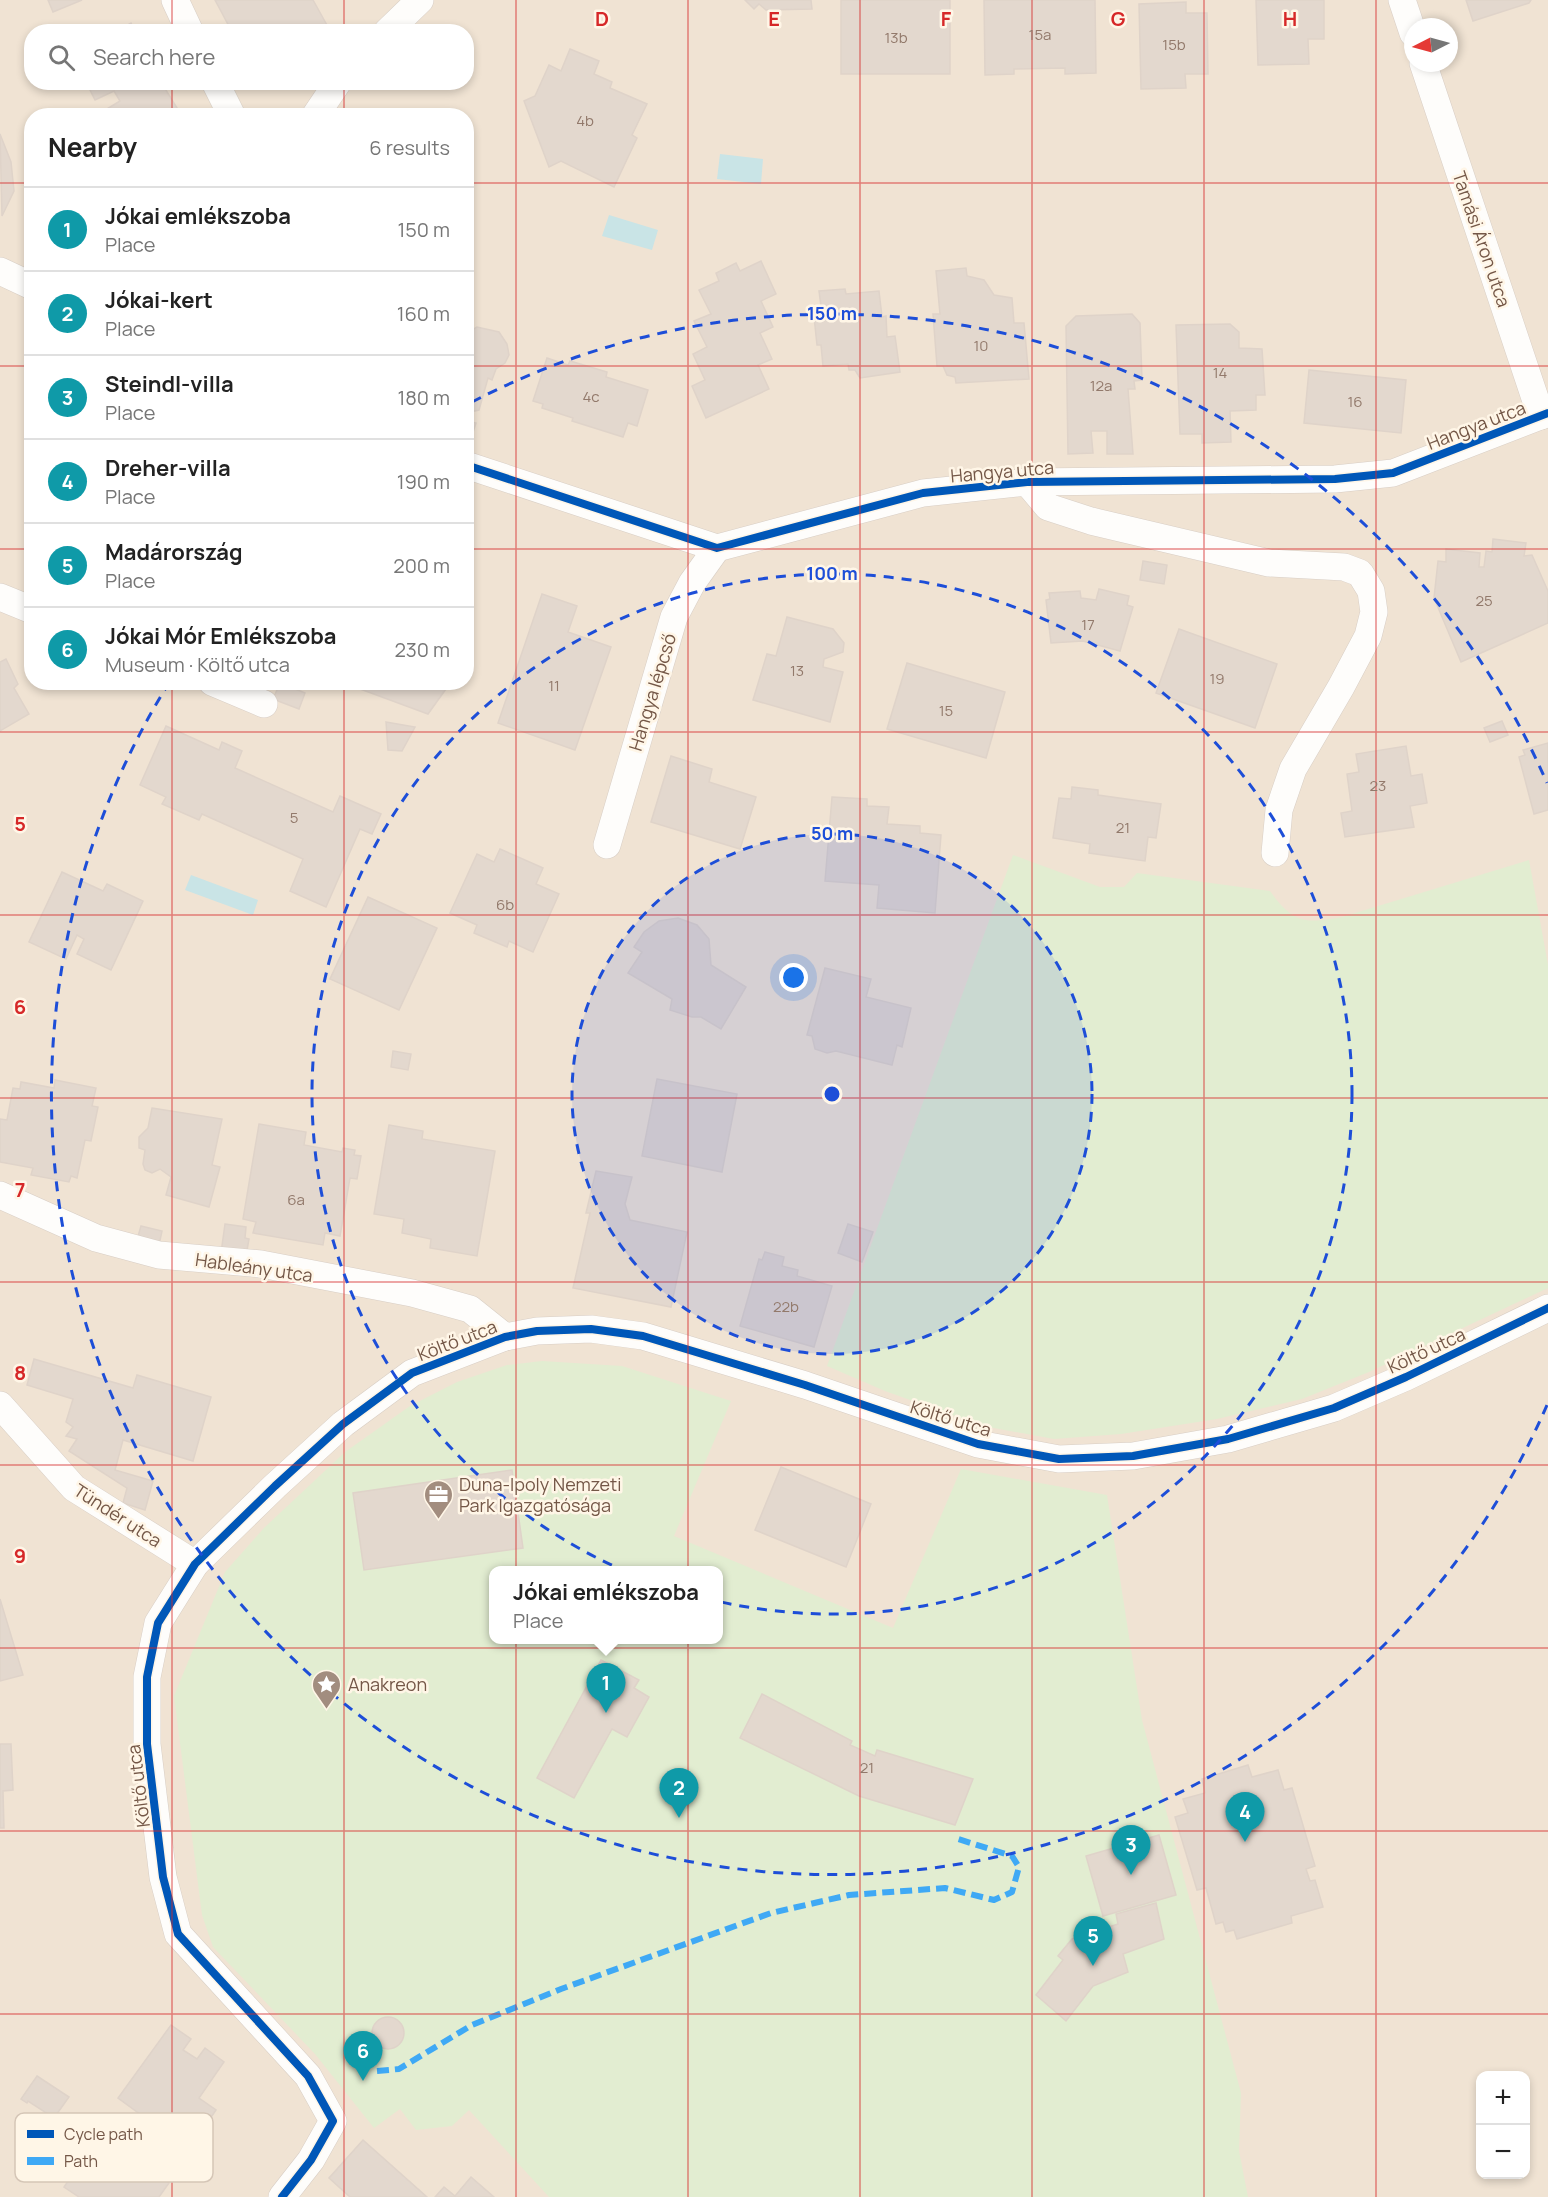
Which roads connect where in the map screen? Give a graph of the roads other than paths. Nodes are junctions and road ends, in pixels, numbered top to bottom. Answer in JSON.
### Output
{"nodes":[{"id":1,"x":175,"y":0,"type":"edge"},
{"id":2,"x":420,"y":0,"type":"edge"},
{"id":3,"x":1402,"y":0,"type":"edge"},
{"id":4,"x":1408,"y":18,"type":"edge"},
{"id":5,"x":186,"y":24,"type":"edge"},
{"id":6,"x":395,"y":24,"type":"edge"},
{"id":7,"x":1426,"y":72,"type":"edge"},
{"id":8,"x":219,"y":90,"type":"edge"},
{"id":9,"x":333,"y":90,"type":"edge"},
{"id":10,"x":228,"y":108,"type":"edge"},
{"id":11,"x":320,"y":108,"type":"edge"},
{"id":12,"x":0,"y":271,"type":"edge"},
{"id":13,"x":24,"y":282,"type":"edge"},
{"id":14,"x":1545,"y":414,"type":"edge"},
{"id":15,"x":474,"y":468,"type":"edge"},
{"id":16,"x":1027,"y":482,"type":"junction"},
{"id":17,"x":717,"y":548,"type":"junction"},
{"id":18,"x":0,"y":597,"type":"edge"},
{"id":19,"x":24,"y":607,"type":"edge"},
{"id":20,"x":231,"y":690,"type":"edge"},
{"id":21,"x":264,"y":704,"type":"dead end"},
{"id":22,"x":607,"y":845,"type":"dead end"},
{"id":23,"x":1275,"y":853,"type":"dead end"},
{"id":24,"x":0,"y":1195,"type":"edge"},
{"id":25,"x":1548,"y":1308,"type":"edge"},
{"id":26,"x":505,"y":1337,"type":"junction"},
{"id":27,"x":0,"y":1405,"type":"edge"},
{"id":28,"x":195,"y":1564,"type":"junction"},
{"id":29,"x":282,"y":2197,"type":"edge"}],
"edges":[{"from":1,"to":5,"type":"street"},
{"from":2,"to":6,"type":"street"},
{"from":3,"to":4,"type":"street"},
{"from":7,"to":14,"type":"street","name":"Tamási Áron utca"},
{"from":8,"to":10,"type":"street"},
{"from":9,"to":11,"type":"street"},
{"from":12,"to":13,"type":"street"},
{"from":14,"to":16,"type":"street","name":"Hangya utca"},
{"from":15,"to":17,"type":"street"},
{"from":16,"to":17,"type":"street","name":"Hangya utca"},
{"from":16,"to":23,"type":"street","name":"Hangya utca"},
{"from":17,"to":22,"type":"street","name":"Hangya lépcső"},
{"from":18,"to":19,"type":"street"},
{"from":20,"to":21,"type":"street"},
{"from":24,"to":26,"type":"street","name":"Hableány utca"},
{"from":25,"to":26,"type":"street","name":"Költő utca"},
{"from":26,"to":28,"type":"street","name":"Költő utca"},
{"from":27,"to":28,"type":"street","name":"Tündér utca"},
{"from":28,"to":29,"type":"street","name":"Költő utca"}]}
